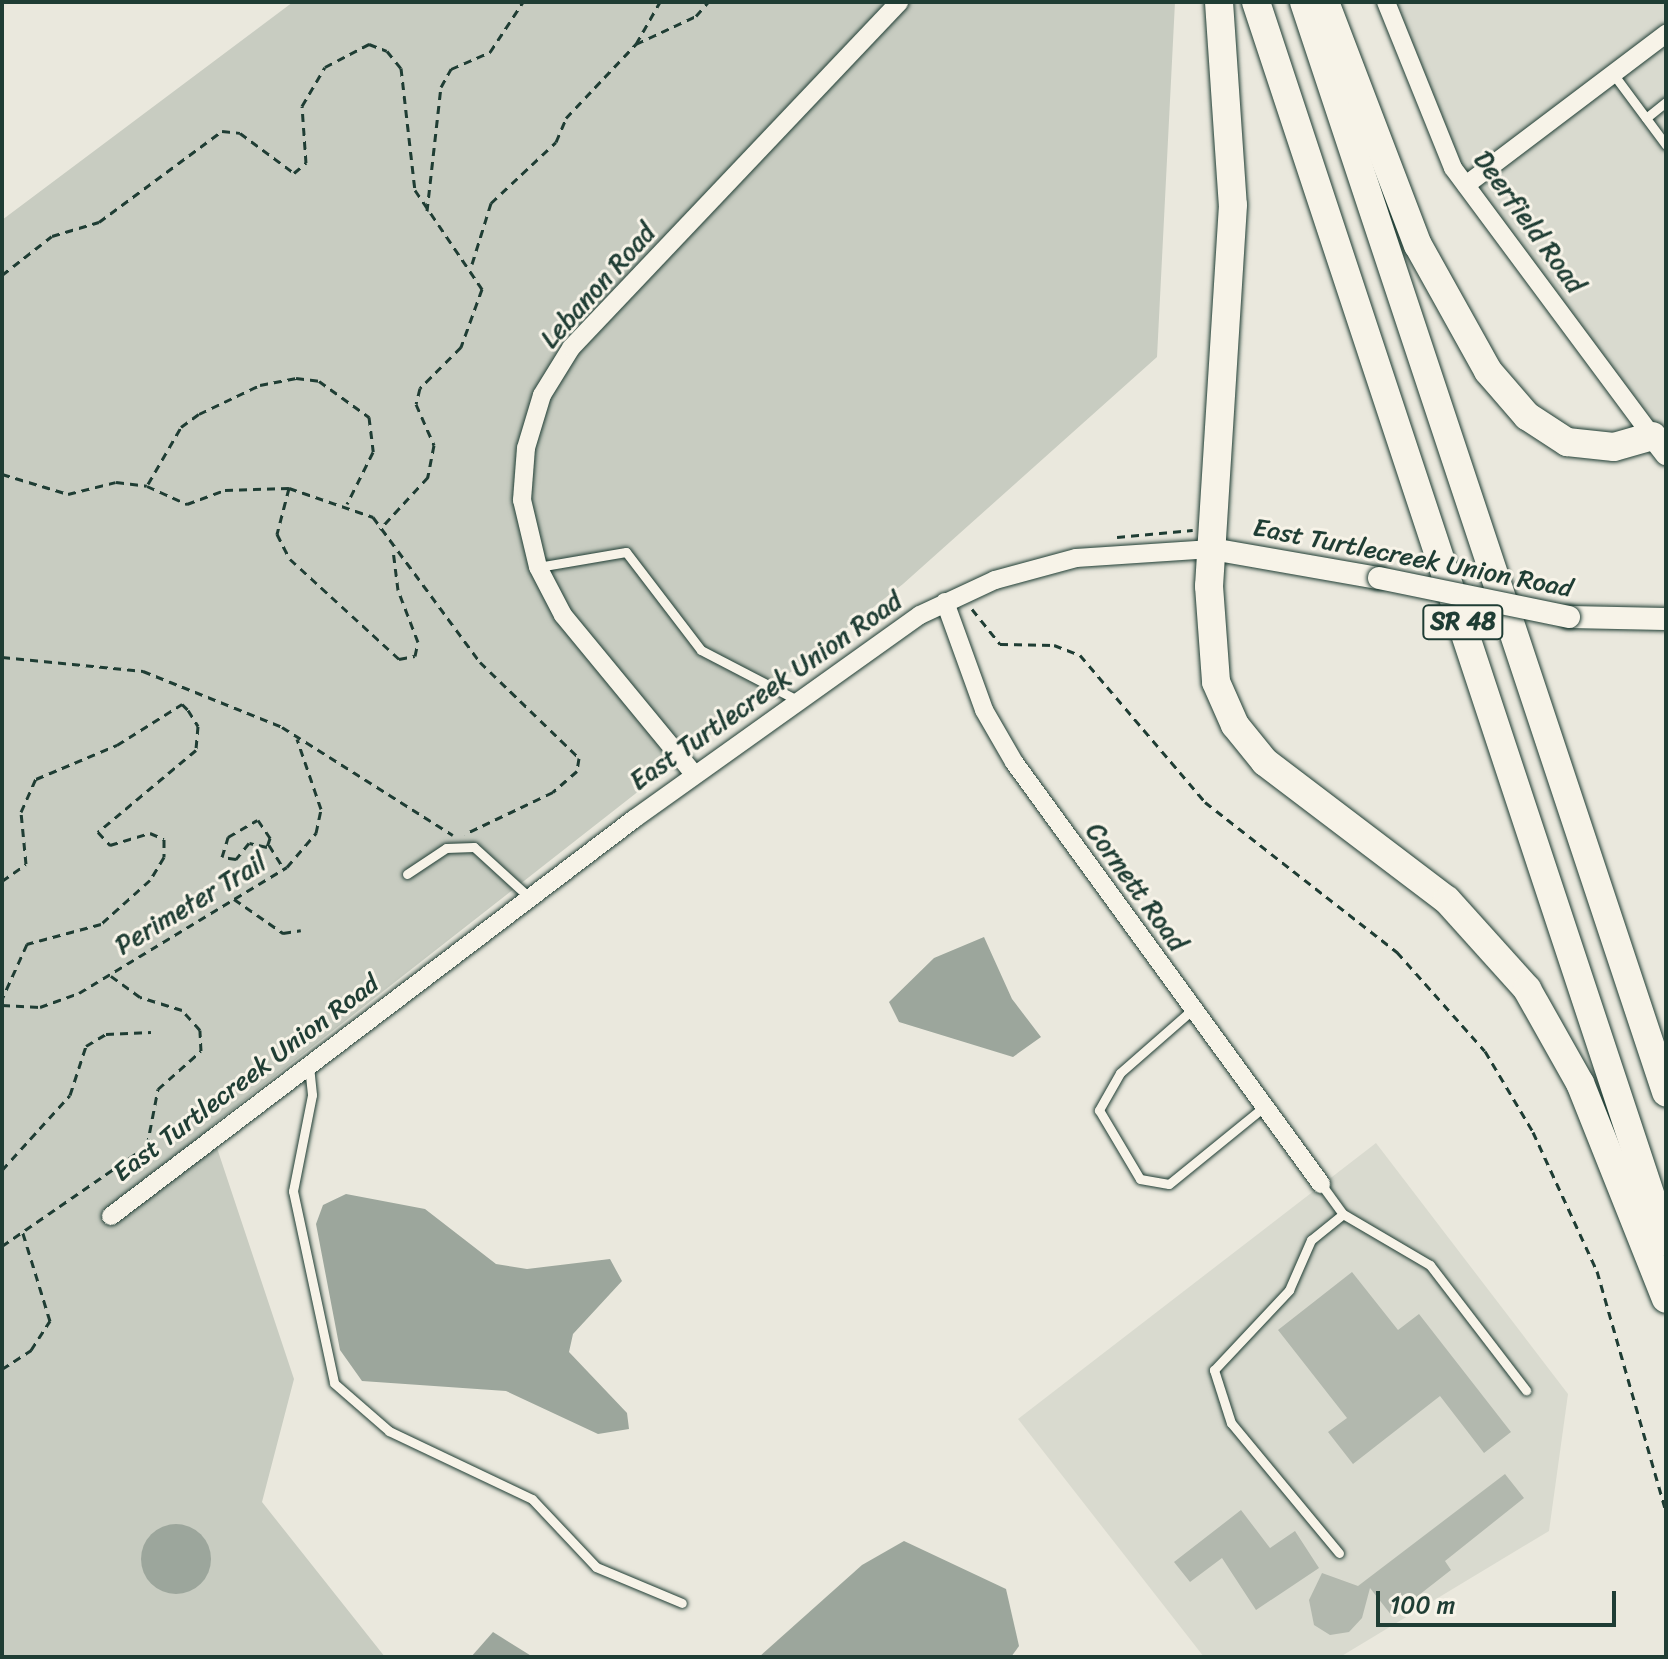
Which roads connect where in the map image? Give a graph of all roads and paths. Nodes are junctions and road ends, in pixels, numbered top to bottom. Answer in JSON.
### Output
{"nodes":[{"id":1,"x":523,"y":2,"type":"edge"},
{"id":2,"x":660,"y":2,"type":"edge"},
{"id":3,"x":708,"y":2,"type":"edge"},
{"id":4,"x":899,"y":2,"type":"edge"},
{"id":5,"x":1219,"y":2,"type":"edge"},
{"id":6,"x":1256,"y":2,"type":"edge"},
{"id":7,"x":1304,"y":2,"type":"edge"},
{"id":8,"x":1325,"y":2,"type":"edge"},
{"id":9,"x":1386,"y":2,"type":"edge"},
{"id":10,"x":1666,"y":34,"type":"edge"},
{"id":11,"x":636,"y":44,"type":"junction"},
{"id":12,"x":1614,"y":75,"type":"junction"},
{"id":13,"x":1666,"y":102,"type":"edge"},
{"id":14,"x":1646,"y":118,"type":"junction"},
{"id":15,"x":1666,"y":145,"type":"edge"},
{"id":16,"x":1466,"y":185,"type":"junction"},
{"id":17,"x":426,"y":215,"type":"junction"},
{"id":18,"x":472,"y":264,"type":"junction"},
{"id":19,"x":2,"y":275,"type":"edge"},
{"id":20,"x":1659,"y":445,"type":"edge"},
{"id":21,"x":2,"y":474,"type":"edge"},
{"id":22,"x":147,"y":486,"type":"junction"},
{"id":23,"x":289,"y":488,"type":"junction"},
{"id":24,"x":347,"y":504,"type":"junction"},
{"id":25,"x":380,"y":529,"type":"junction"},
{"id":26,"x":1105,"y":538,"type":"dead end"},
{"id":27,"x":1212,"y":541,"type":"junction"},
{"id":28,"x":393,"y":550,"type":"junction"},
{"id":29,"x":538,"y":567,"type":"junction"},
{"id":30,"x":965,"y":593,"type":"junction"},
{"id":31,"x":945,"y":602,"type":"junction"},
{"id":32,"x":1666,"y":619,"type":"edge"},
{"id":33,"x":2,"y":657,"type":"edge"},
{"id":34,"x":795,"y":699,"type":"junction"},
{"id":35,"x":296,"y":736,"type":"junction"},
{"id":36,"x":694,"y":774,"type":"junction"},
{"id":37,"x":458,"y":837,"type":"junction"},
{"id":38,"x":269,"y":845,"type":"junction"},
{"id":39,"x":474,"y":847,"type":"junction"},
{"id":40,"x":284,"y":869,"type":"junction"},
{"id":41,"x":407,"y":874,"type":"dead end"},
{"id":42,"x":2,"y":881,"type":"edge"},
{"id":43,"x":529,"y":897,"type":"junction"},
{"id":44,"x":234,"y":899,"type":"junction"},
{"id":45,"x":301,"y":930,"type":"dead end"},
{"id":46,"x":110,"y":975,"type":"junction"},
{"id":47,"x":2,"y":999,"type":"edge"},
{"id":48,"x":2,"y":1005,"type":"edge"},
{"id":49,"x":1193,"y":1009,"type":"junction"},
{"id":50,"x":151,"y":1032,"type":"dead end"},
{"id":51,"x":309,"y":1066,"type":"junction"},
{"id":52,"x":1666,"y":1092,"type":"edge"},
{"id":53,"x":1265,"y":1106,"type":"junction"},
{"id":54,"x":2,"y":1170,"type":"edge"},
{"id":55,"x":1321,"y":1184,"type":"joint"},
{"id":56,"x":1343,"y":1214,"type":"junction"},
{"id":57,"x":111,"y":1216,"type":"dead end"},
{"id":58,"x":22,"y":1230,"type":"junction"},
{"id":59,"x":1666,"y":1242,"type":"edge"},
{"id":60,"x":2,"y":1246,"type":"edge"},
{"id":61,"x":1666,"y":1299,"type":"edge"},
{"id":62,"x":2,"y":1369,"type":"edge"},
{"id":63,"x":1526,"y":1390,"type":"dead end"},
{"id":64,"x":1666,"y":1512,"type":"edge"},
{"id":65,"x":1339,"y":1553,"type":"dead end"},
{"id":66,"x":682,"y":1603,"type":"dead end"}],
"edges":[{"from":1,"to":17,"type":"path"},
{"from":2,"to":11,"type":"path"},
{"from":3,"to":11,"type":"path"},
{"from":4,"to":29,"type":"street","name":"Lebanon Road"},
{"from":5,"to":27,"type":"highway"},
{"from":6,"to":59,"type":"highway","number":"SR 48"},
{"from":7,"to":52,"type":"highway","number":"SR 48"},
{"from":8,"to":20,"type":"highway"},
{"from":9,"to":16,"type":"street","name":"Deerfield Road"},
{"from":10,"to":12,"type":"street"},
{"from":11,"to":18,"type":"path"},
{"from":12,"to":14,"type":"lane"},
{"from":12,"to":16,"type":"street"},
{"from":13,"to":14,"type":"lane"},
{"from":14,"to":15,"type":"lane"},
{"from":16,"to":20,"type":"street","name":"Deerfield Road"},
{"from":17,"to":18,"type":"path"},
{"from":17,"to":19,"type":"path"},
{"from":18,"to":25,"type":"path"},
{"from":21,"to":22,"type":"path"},
{"from":22,"to":23,"type":"path"},
{"from":22,"to":24,"type":"path"},
{"from":23,"to":24,"type":"path"},
{"from":23,"to":28,"type":"path"},
{"from":24,"to":25,"type":"path"},
{"from":25,"to":28,"type":"path"},
{"from":26,"to":27,"type":"path"},
{"from":27,"to":30,"type":"street","name":"East Turtlecreek Union Road"},
{"from":27,"to":32,"type":"street","name":"East Turtlecreek Union Road","bridge":true},
{"from":27,"to":61,"type":"highway"},
{"from":28,"to":37,"type":"path"},
{"from":29,"to":34,"type":"lane"},
{"from":29,"to":36,"type":"street","name":"Lebanon Road"},
{"from":30,"to":31,"type":"street","name":"East Turtlecreek Union Road"},
{"from":30,"to":64,"type":"path"},
{"from":31,"to":34,"type":"street","name":"East Turtlecreek Union Road"},
{"from":31,"to":49,"type":"street","name":"Cornett Road"},
{"from":33,"to":35,"type":"path"},
{"from":34,"to":36,"type":"street","name":"East Turtlecreek Union Road"},
{"from":35,"to":37,"type":"path"},
{"from":35,"to":40,"type":"path","name":"Perimeter Trail"},
{"from":36,"to":43,"type":"street","name":"East Turtlecreek Union Road"},
{"from":37,"to":39,"type":"path"},
{"from":38,"to":38,"type":"path"},
{"from":38,"to":40,"type":"path"},
{"from":39,"to":41,"type":"lane"},
{"from":39,"to":43,"type":"lane"},
{"from":40,"to":44,"type":"path","name":"Perimeter Trail"},
{"from":42,"to":47,"type":"path"},
{"from":43,"to":51,"type":"street","name":"East Turtlecreek Union Road"},
{"from":44,"to":45,"type":"path"},
{"from":44,"to":46,"type":"path","name":"Perimeter Trail"},
{"from":46,"to":48,"type":"path","name":"Perimeter Trail"},
{"from":46,"to":58,"type":"path","name":"Perimeter Trail"},
{"from":49,"to":53,"type":"street","name":"Cornett Road"},
{"from":49,"to":53,"type":"lane"},
{"from":50,"to":54,"type":"path"},
{"from":51,"to":57,"type":"street","name":"East Turtlecreek Union Road"},
{"from":51,"to":66,"type":"lane"},
{"from":53,"to":55,"type":"street","name":"Cornett Road"},
{"from":55,"to":56,"type":"lane"},
{"from":56,"to":63,"type":"lane"},
{"from":56,"to":65,"type":"lane"},
{"from":58,"to":60,"type":"path","name":"Perimeter Trail"},
{"from":58,"to":62,"type":"path"}]}
